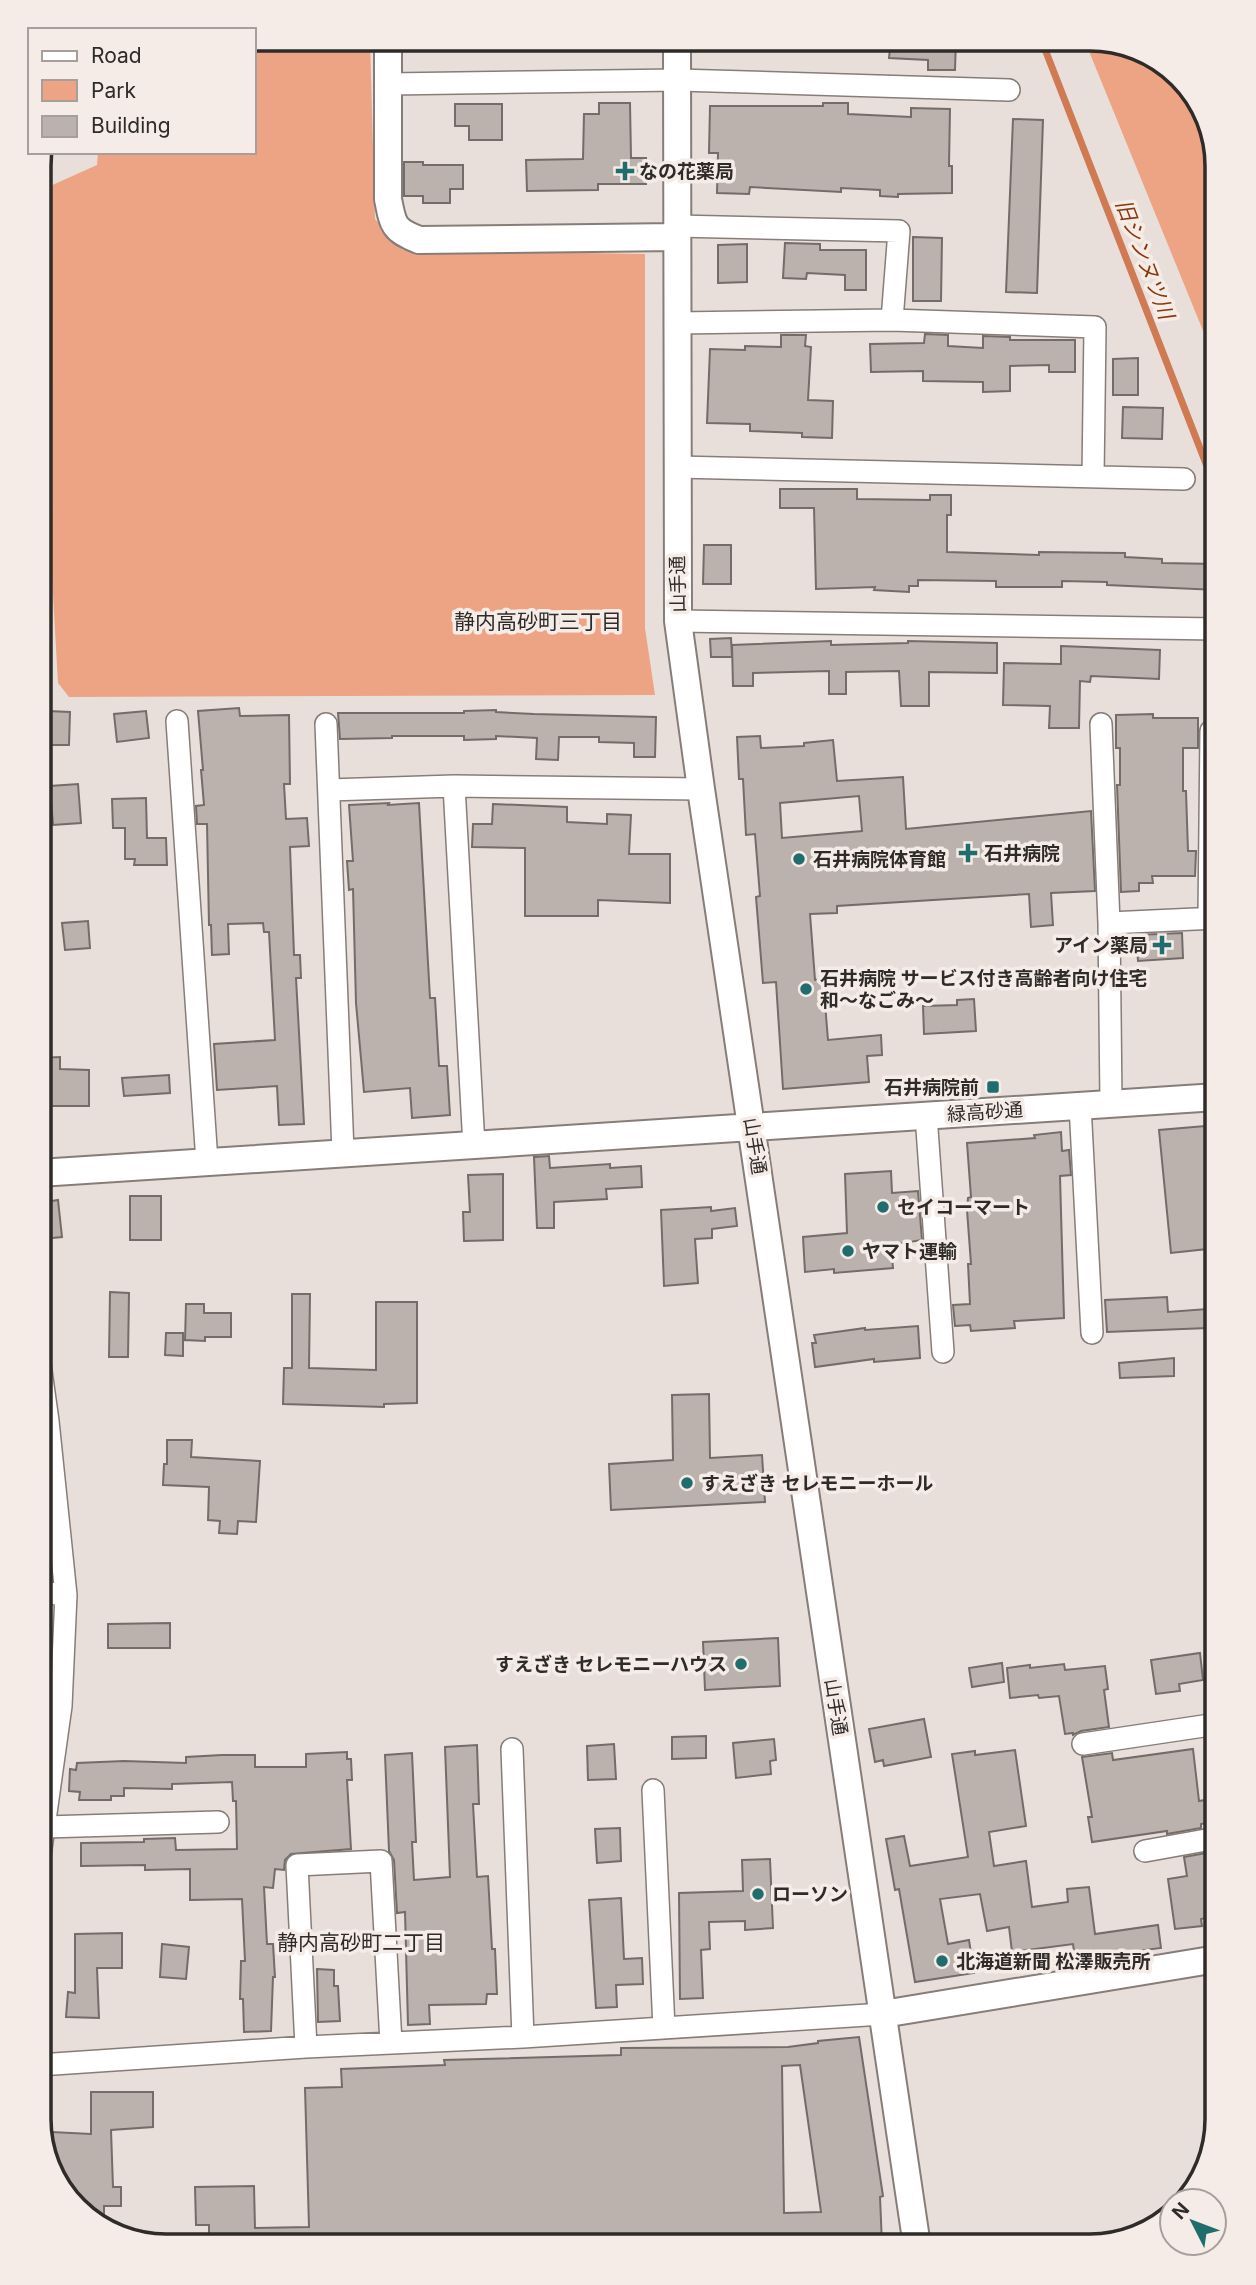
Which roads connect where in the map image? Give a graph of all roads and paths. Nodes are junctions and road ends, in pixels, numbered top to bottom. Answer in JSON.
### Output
{"nodes":[{"id":1,"x":388,"y":51,"type":"edge"},
{"id":2,"x":677,"y":51,"type":"edge"},
{"id":3,"x":678,"y":80,"type":"junction"},
{"id":4,"x":389,"y":84,"type":"junction"},
{"id":5,"x":1009,"y":90,"type":"dead end"},
{"id":6,"x":677,"y":232,"type":"junction"},
{"id":7,"x":892,"y":320,"type":"junction"},
{"id":8,"x":677,"y":323,"type":"junction"},
{"id":9,"x":677,"y":467,"type":"junction"},
{"id":10,"x":1093,"y":477,"type":"junction"},
{"id":11,"x":1184,"y":479,"type":"dead end"},
{"id":12,"x":678,"y":621,"type":"junction"},
{"id":13,"x":1205,"y":629,"type":"edge"},
{"id":14,"x":177,"y":721,"type":"dead end"},
{"id":15,"x":326,"y":724,"type":"dead end"},
{"id":16,"x":1101,"y":724,"type":"dead end"},
{"id":17,"x":454,"y":786,"type":"junction"},
{"id":18,"x":701,"y":789,"type":"junction"},
{"id":19,"x":329,"y":790,"type":"junction"},
{"id":20,"x":1205,"y":918,"type":"edge"},
{"id":21,"x":1109,"y":923,"type":"junction"},
{"id":22,"x":1205,"y":1098,"type":"edge"},
{"id":23,"x":1111,"y":1103,"type":"junction"},
{"id":24,"x":1080,"y":1105,"type":"junction"},
{"id":25,"x":926,"y":1115,"type":"junction"},
{"id":26,"x":752,"y":1127,"type":"junction"},
{"id":27,"x":474,"y":1146,"type":"junction"},
{"id":28,"x":343,"y":1152,"type":"junction"},
{"id":29,"x":207,"y":1162,"type":"junction"},
{"id":30,"x":51,"y":1172,"type":"edge"},
{"id":31,"x":1092,"y":1333,"type":"dead end"},
{"id":32,"x":943,"y":1352,"type":"dead end"},
{"id":33,"x":51,"y":1551,"type":"edge"},
{"id":34,"x":52,"y":1594,"type":"edge"},
{"id":35,"x":1205,"y":1726,"type":"edge"},
{"id":36,"x":1083,"y":1744,"type":"dead end"},
{"id":37,"x":512,"y":1749,"type":"dead end"},
{"id":38,"x":51,"y":1782,"type":"edge"},
{"id":39,"x":653,"y":1790,"type":"dead end"},
{"id":40,"x":218,"y":1822,"type":"dead end"},
{"id":41,"x":51,"y":1827,"type":"edge"},
{"id":42,"x":1205,"y":1840,"type":"edge"},
{"id":43,"x":1145,"y":1851,"type":"dead end"},
{"id":44,"x":1205,"y":1961,"type":"edge"},
{"id":45,"x":883,"y":2014,"type":"junction"},
{"id":46,"x":664,"y":2028,"type":"junction"},
{"id":47,"x":523,"y":2036,"type":"junction"},
{"id":48,"x":391,"y":2043,"type":"junction"},
{"id":49,"x":306,"y":2047,"type":"junction"},
{"id":50,"x":51,"y":2064,"type":"edge"},
{"id":51,"x":915,"y":2234,"type":"edge"}],
"edges":[{"from":1,"to":4,"type":"street"},
{"from":2,"to":3,"type":"street","name":"山手通"},
{"from":3,"to":4,"type":"street"},
{"from":3,"to":5,"type":"street"},
{"from":3,"to":6,"type":"street","name":"山手通"},
{"from":4,"to":6,"type":"street"},
{"from":6,"to":7,"type":"street"},
{"from":6,"to":8,"type":"street","name":"山手通"},
{"from":7,"to":8,"type":"street"},
{"from":7,"to":10,"type":"street"},
{"from":8,"to":9,"type":"street","name":"山手通"},
{"from":9,"to":10,"type":"street"},
{"from":9,"to":12,"type":"street","name":"山手通"},
{"from":10,"to":11,"type":"street"},
{"from":12,"to":13,"type":"street"},
{"from":12,"to":18,"type":"street","name":"山手通"},
{"from":14,"to":29,"type":"street"},
{"from":15,"to":19,"type":"street"},
{"from":16,"to":21,"type":"street"},
{"from":17,"to":18,"type":"street"},
{"from":17,"to":19,"type":"street"},
{"from":17,"to":27,"type":"street"},
{"from":18,"to":26,"type":"street","name":"山手通"},
{"from":19,"to":28,"type":"street"},
{"from":20,"to":21,"type":"street"},
{"from":21,"to":23,"type":"street"},
{"from":22,"to":23,"type":"street","name":"緑高砂通"},
{"from":23,"to":24,"type":"street","name":"緑高砂通"},
{"from":24,"to":25,"type":"street","name":"緑高砂通"},
{"from":24,"to":31,"type":"street"},
{"from":25,"to":26,"type":"street","name":"緑高砂通"},
{"from":25,"to":32,"type":"street"},
{"from":26,"to":27,"type":"street","name":"緑高砂通"},
{"from":26,"to":45,"type":"street","name":"山手通"},
{"from":27,"to":28,"type":"street","name":"緑高砂通"},
{"from":28,"to":29,"type":"street","name":"緑高砂通"},
{"from":29,"to":30,"type":"street","name":"緑高砂通"},
{"from":33,"to":34,"type":"street"},
{"from":34,"to":38,"type":"street"},
{"from":35,"to":36,"type":"street"},
{"from":37,"to":47,"type":"street"},
{"from":39,"to":46,"type":"street"},
{"from":40,"to":41,"type":"street"},
{"from":42,"to":43,"type":"street"},
{"from":44,"to":45,"type":"street"},
{"from":45,"to":46,"type":"street"},
{"from":45,"to":51,"type":"street","name":"山手通"},
{"from":46,"to":47,"type":"street"},
{"from":47,"to":48,"type":"street"},
{"from":48,"to":49,"type":"street"},
{"from":48,"to":49,"type":"street"},
{"from":49,"to":50,"type":"street"}]}
